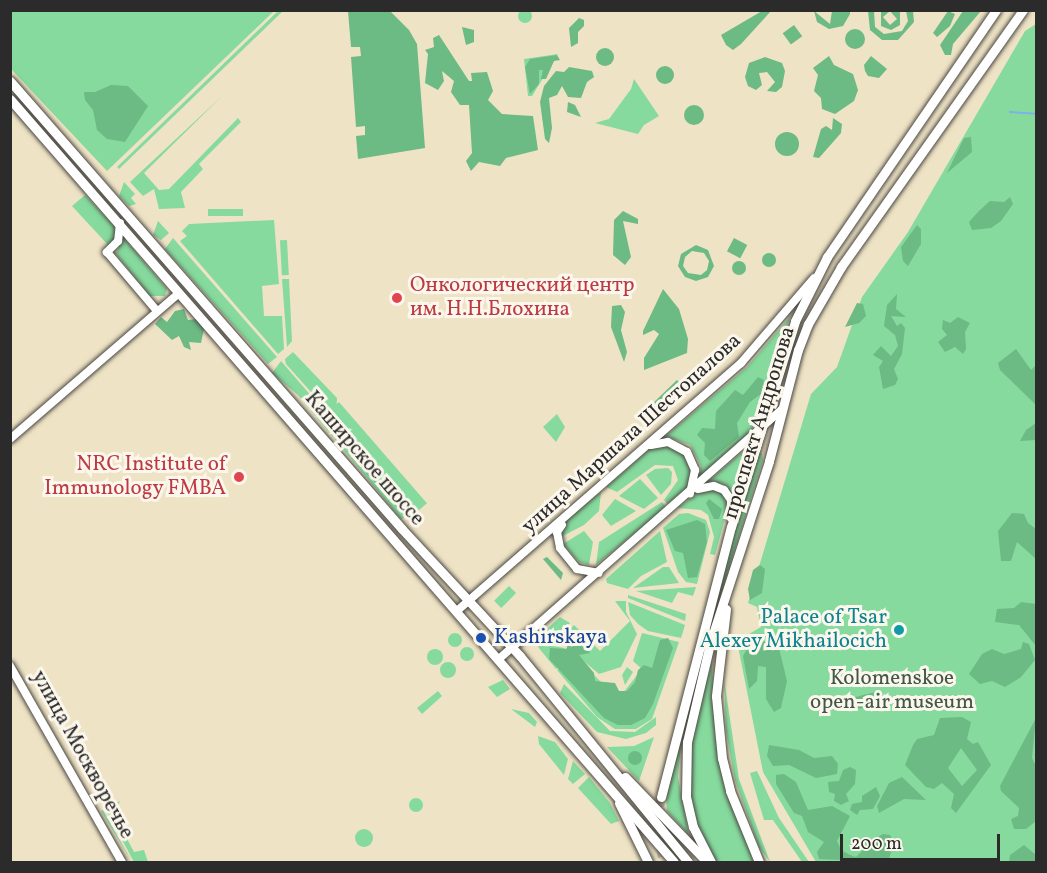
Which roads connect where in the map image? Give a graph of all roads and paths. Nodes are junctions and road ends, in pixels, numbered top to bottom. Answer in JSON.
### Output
{"nodes":[{"id":1,"x":996,"y":10,"type":"edge"},
{"id":2,"x":1023,"y":10,"type":"edge"},
{"id":3,"x":10,"y":81,"type":"edge"},
{"id":4,"x":10,"y":99,"type":"edge"},
{"id":5,"x":120,"y":222,"type":"junction"},
{"id":6,"x":818,"y":273,"type":"junction"},
{"id":7,"x":179,"y":293,"type":"junction"},
{"id":8,"x":158,"y":311,"type":"junction"},
{"id":9,"x":782,"y":409,"type":"junction"},
{"id":10,"x":757,"y":434,"type":"junction"},
{"id":11,"x":10,"y":439,"type":"edge"},
{"id":12,"x":648,"y":446,"type":"junction"},
{"id":13,"x":750,"y":456,"type":"junction"},
{"id":14,"x":769,"y":461,"type":"junction"},
{"id":15,"x":689,"y":494,"type":"junction"},
{"id":16,"x":567,"y":517,"type":"junction"},
{"id":17,"x":730,"y":526,"type":"junction"},
{"id":18,"x":599,"y":573,"type":"junction"},
{"id":19,"x":731,"y":574,"type":"junction"},
{"id":20,"x":470,"y":601,"type":"junction"},
{"id":21,"x":458,"y":610,"type":"junction"},
{"id":22,"x":512,"y":647,"type":"junction"},
{"id":23,"x":500,"y":658,"type":"junction"},
{"id":24,"x":10,"y":666,"type":"edge"},
{"id":25,"x":599,"y":753,"type":"junction"},
{"id":26,"x":612,"y":791,"type":"junction"},
{"id":27,"x":661,"y":797,"type":"tunnel mouth"},
{"id":28,"x":122,"y":862,"type":"edge"},
{"id":29,"x":648,"y":862,"type":"edge"},
{"id":30,"x":674,"y":862,"type":"edge"},
{"id":31,"x":688,"y":862,"type":"edge"},
{"id":32,"x":709,"y":862,"type":"edge"},
{"id":33,"x":759,"y":862,"type":"edge"}],
"edges":[{"from":1,"to":6,"type":"main road","name":"проспект Андропова"},
{"from":2,"to":9,"type":"main road","name":"проспект Андропова"},
{"from":3,"to":20,"type":"main road","name":"Каширское шоссе"},
{"from":4,"to":5,"type":"main road","name":"Каширское шоссе"},
{"from":5,"to":7,"type":"main road","name":"Каширское шоссе"},
{"from":5,"to":8,"type":"main road"},
{"from":6,"to":10,"type":"main road","name":"проспект Андропова"},
{"from":6,"to":12,"type":"main road","name":"улица Маршала Шестопалова"},
{"from":7,"to":8,"type":"main road"},
{"from":7,"to":21,"type":"main road","name":"Каширское шоссе"},
{"from":8,"to":11,"type":"main road"},
{"from":9,"to":10,"type":"main road"},
{"from":9,"to":14,"type":"main road","name":"проспект Андропова"},
{"from":10,"to":13,"type":"main road","name":"проспект Андропова"},
{"from":10,"to":15,"type":"main road"},
{"from":12,"to":15,"type":"main road"},
{"from":12,"to":16,"type":"main road","name":"улица Маршала Шестопалова"},
{"from":13,"to":14,"type":"main road"},
{"from":13,"to":17,"type":"main road","name":"проспект Андропова"},
{"from":14,"to":19,"type":"main road","name":"проспект Андропова"},
{"from":15,"to":17,"type":"main road"},
{"from":15,"to":18,"type":"main road"},
{"from":16,"to":18,"type":"main road"},
{"from":16,"to":20,"type":"main road","name":"улица Маршала Шестопалова"},
{"from":17,"to":27,"type":"main road","name":"проспект Андропова"},
{"from":18,"to":22,"type":"main road"},
{"from":19,"to":32,"type":"main road","name":"проспект Андропова"},
{"from":19,"to":33,"type":"main road"},
{"from":20,"to":21,"type":"main road","name":"улица Маршала Шестопалова"},
{"from":20,"to":22,"type":"main road","name":"Каширское шоссе"},
{"from":21,"to":23,"type":"main road","name":"Каширское шоссе"},
{"from":22,"to":23,"type":"main road"},
{"from":22,"to":25,"type":"main road","name":"Каширское шоссе"},
{"from":23,"to":26,"type":"main road","name":"Каширское шоссе"},
{"from":24,"to":28,"type":"main road","name":"улица Москворечье"},
{"from":25,"to":31,"type":"main road","name":"Каширское шоссе"},
{"from":25,"to":32,"type":"main road"},
{"from":26,"to":29,"type":"main road"},
{"from":26,"to":30,"type":"main road","name":"Каширское шоссе"}]}
